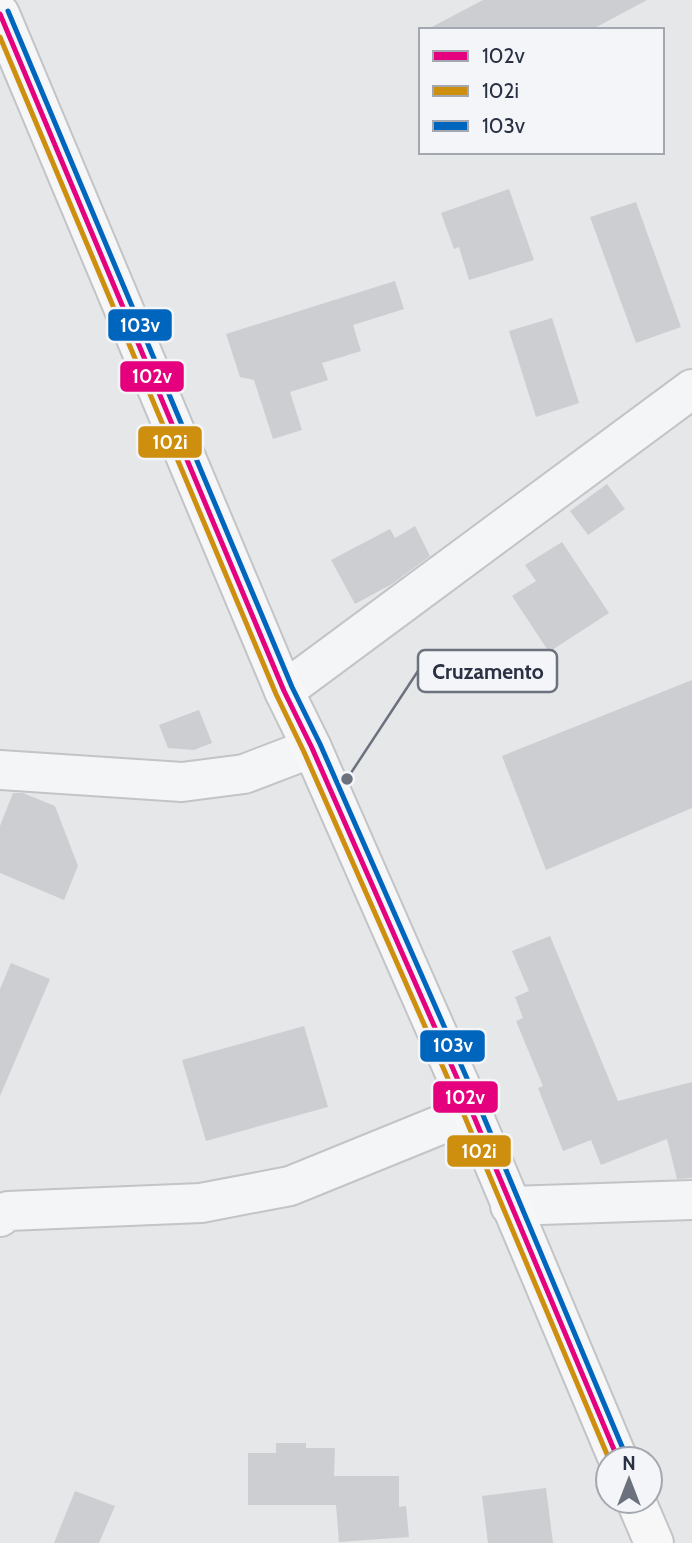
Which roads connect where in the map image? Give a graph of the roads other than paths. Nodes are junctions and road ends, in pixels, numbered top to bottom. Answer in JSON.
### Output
{"nodes":[{"id":1,"x":0,"y":14,"type":"edge"},
{"id":2,"x":692,"y":389,"type":"edge"},
{"id":3,"x":284,"y":691,"type":"junction"},
{"id":4,"x":312,"y":748,"type":"junction"},
{"id":5,"x":0,"y":770,"type":"edge"},
{"id":6,"x":472,"y":1112,"type":"junction"},
{"id":7,"x":692,"y":1200,"type":"edge"},
{"id":8,"x":510,"y":1206,"type":"junction"},
{"id":9,"x":0,"y":1217,"type":"edge"},
{"id":10,"x":612,"y":1445,"type":"edge"},
{"id":11,"x":642,"y":1515,"type":"edge"},
{"id":12,"x":654,"y":1543,"type":"edge"}],
"edges":[{"from":1,"to":3,"type":"main road"},
{"from":2,"to":3,"type":"street"},
{"from":3,"to":4,"type":"main road"},
{"from":4,"to":5,"type":"street"},
{"from":4,"to":6,"type":"main road"},
{"from":6,"to":8,"type":"main road"},
{"from":6,"to":9,"type":"street"},
{"from":7,"to":8,"type":"street"},
{"from":8,"to":10,"type":"main road"},
{"from":11,"to":12,"type":"main road"}]}
